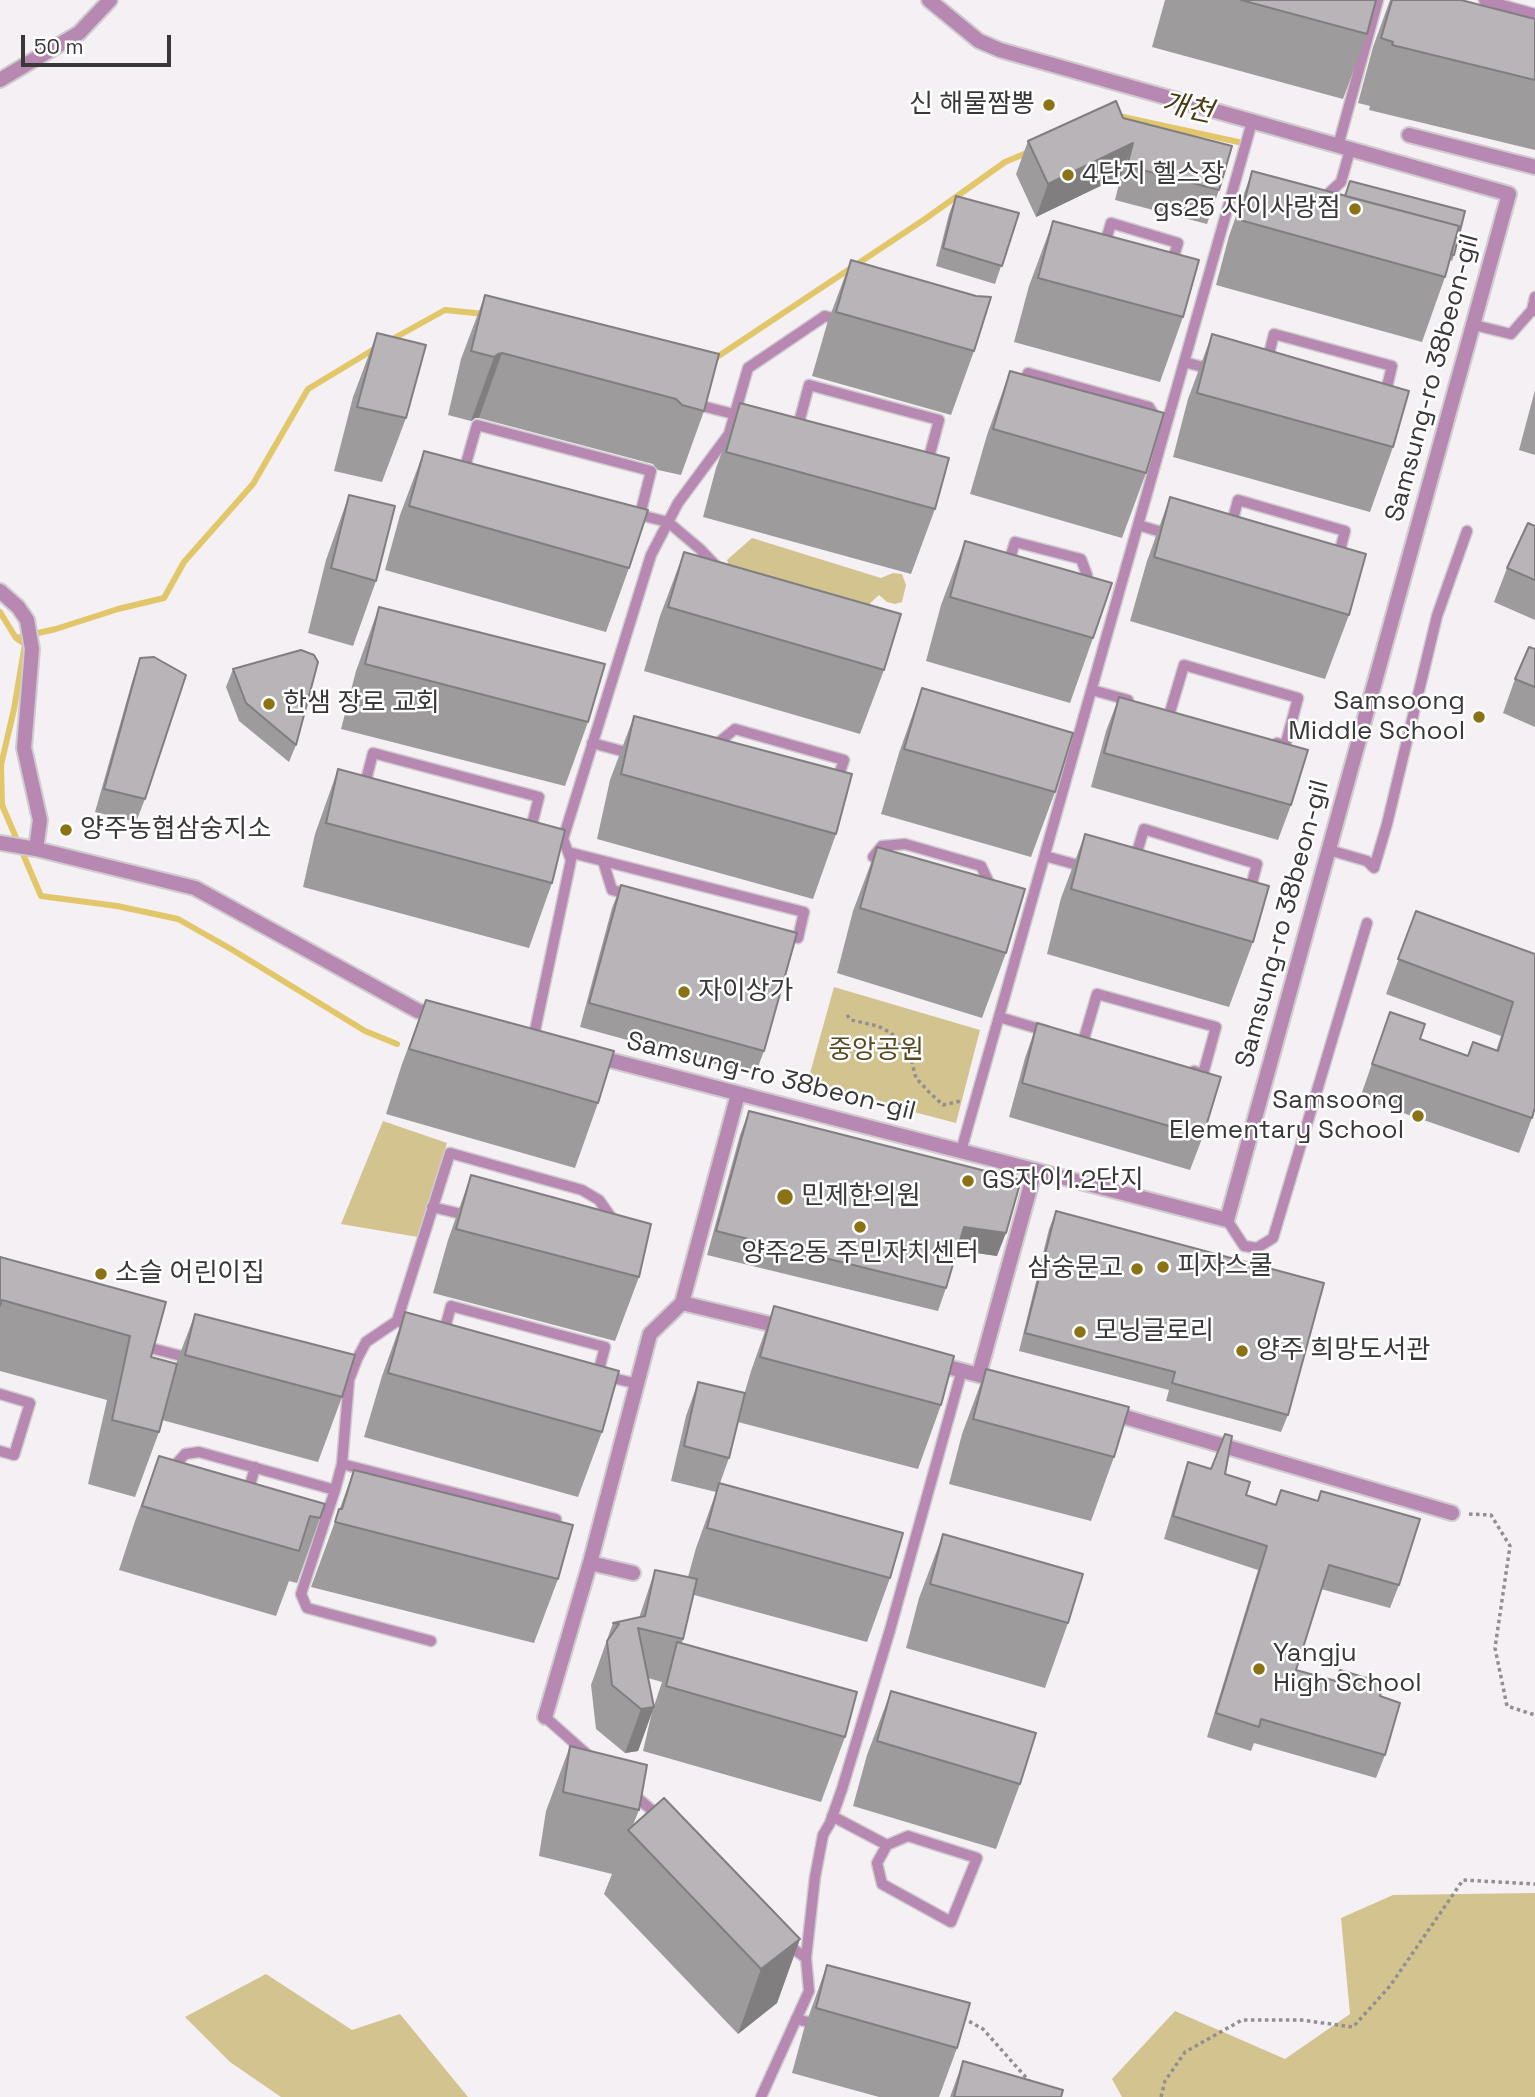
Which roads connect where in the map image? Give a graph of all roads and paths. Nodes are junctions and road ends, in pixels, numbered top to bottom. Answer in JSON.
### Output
{"nodes":[{"id":1,"x":110,"y":0,"type":"edge"},
{"id":2,"x":929,"y":0,"type":"edge"},
{"id":3,"x":1378,"y":0,"type":"edge"},
{"id":4,"x":1484,"y":0,"type":"edge"},
{"id":5,"x":1535,"y":14,"type":"edge"},
{"id":6,"x":0,"y":80,"type":"edge"},
{"id":7,"x":1252,"y":122,"type":"junction"},
{"id":8,"x":1409,"y":135,"type":"dead end"},
{"id":9,"x":1344,"y":148,"type":"junction"},
{"id":10,"x":1535,"y":167,"type":"edge"},
{"id":11,"x":1229,"y":201,"type":"junction"},
{"id":12,"x":1325,"y":212,"type":"edge"},
{"id":13,"x":1237,"y":218,"type":"edge"},
{"id":14,"x":1101,"y":256,"type":"edge"},
{"id":15,"x":1167,"y":276,"type":"edge"},
{"id":16,"x":1189,"y":294,"type":"edge"},
{"id":17,"x":1535,"y":297,"type":"edge"},
{"id":18,"x":1202,"y":298,"type":"junction"},
{"id":19,"x":1533,"y":310,"type":"edge"},
{"id":20,"x":853,"y":314,"type":"edge"},
{"id":21,"x":844,"y":321,"type":"junction"},
{"id":22,"x":856,"y":325,"type":"edge"},
{"id":23,"x":1474,"y":325,"type":"junction"},
{"id":24,"x":1184,"y":362,"type":"junction"},
{"id":25,"x":1217,"y":371,"type":"edge"},
{"id":26,"x":1265,"y":371,"type":"edge"},
{"id":27,"x":1022,"y":396,"type":"edge"},
{"id":28,"x":682,"y":401,"type":"edge"},
{"id":29,"x":1382,"y":404,"type":"edge"},
{"id":30,"x":734,"y":414,"type":"junction"},
{"id":31,"x":1164,"y":432,"type":"junction"},
{"id":32,"x":729,"y":434,"type":"junction"},
{"id":33,"x":741,"y":437,"type":"edge"},
{"id":34,"x":794,"y":438,"type":"edge"},
{"id":35,"x":1160,"y":447,"type":"junction"},
{"id":36,"x":1146,"y":454,"type":"edge"},
{"id":37,"x":925,"y":472,"type":"edge"},
{"id":38,"x":458,"y":488,"type":"edge"},
{"id":39,"x":668,"y":522,"type":"junction"},
{"id":40,"x":1138,"y":525,"type":"junction"},
{"id":41,"x":1467,"y":531,"type":"dead end"},
{"id":42,"x":1228,"y":537,"type":"edge"},
{"id":43,"x":1185,"y":538,"type":"edge"},
{"id":44,"x":1335,"y":568,"type":"edge"},
{"id":45,"x":722,"y":576,"type":"edge"},
{"id":46,"x":1004,"y":580,"type":"edge"},
{"id":47,"x":0,"y":591,"type":"edge"},
{"id":48,"x":1082,"y":594,"type":"edge"},
{"id":49,"x":1102,"y":610,"type":"edge"},
{"id":50,"x":1114,"y":613,"type":"junction"},
{"id":51,"x":611,"y":682,"type":"junction"},
{"id":52,"x":601,"y":687,"type":"edge"},
{"id":53,"x":1092,"y":690,"type":"junction"},
{"id":54,"x":1135,"y":702,"type":"edge"},
{"id":55,"x":1158,"y":709,"type":"edge"},
{"id":56,"x":1170,"y":712,"type":"junction"},
{"id":57,"x":1183,"y":716,"type":"edge"},
{"id":58,"x":1065,"y":736,"type":"edge"},
{"id":59,"x":1077,"y":740,"type":"junction"},
{"id":60,"x":1272,"y":742,"type":"edge"},
{"id":61,"x":592,"y":743,"type":"junction"},
{"id":62,"x":706,"y":752,"type":"edge"},
{"id":63,"x":1062,"y":756,"type":"edge"},
{"id":64,"x":646,"y":757,"type":"edge"},
{"id":65,"x":832,"y":796,"type":"edge"},
{"id":66,"x":361,"y":801,"type":"edge"},
{"id":67,"x":5,"y":844,"type":"edge"},
{"id":68,"x":526,"y":848,"type":"edge"},
{"id":69,"x":33,"y":849,"type":"junction"},
{"id":70,"x":1329,"y":850,"type":"junction"},
{"id":71,"x":566,"y":856,"type":"junction"},
{"id":72,"x":1045,"y":856,"type":"junction"},
{"id":73,"x":603,"y":861,"type":"junction"},
{"id":74,"x":871,"y":866,"type":"edge"},
{"id":75,"x":1133,"y":867,"type":"edge"},
{"id":76,"x":1091,"y":869,"type":"edge"},
{"id":77,"x":638,"y":897,"type":"edge"},
{"id":78,"x":998,"y":902,"type":"edge"},
{"id":79,"x":1247,"y":902,"type":"edge"},
{"id":80,"x":1367,"y":923,"type":"dead end"},
{"id":81,"x":1010,"y":927,"type":"edge"},
{"id":82,"x":771,"y":931,"type":"edge"},
{"id":83,"x":1024,"y":931,"type":"junction"},
{"id":84,"x":847,"y":1015,"type":"dead end"},
{"id":85,"x":999,"y":1017,"type":"junction"},
{"id":86,"x":456,"y":1021,"type":"edge"},
{"id":87,"x":1059,"y":1034,"type":"edge"},
{"id":88,"x":1071,"y":1038,"type":"edge"},
{"id":89,"x":533,"y":1041,"type":"edge"},
{"id":90,"x":856,"y":1041,"type":"dead end"},
{"id":91,"x":1083,"y":1042,"type":"junction"},
{"id":92,"x":900,"y":1043,"type":"junction"},
{"id":93,"x":1097,"y":1045,"type":"edge"},
{"id":94,"x":585,"y":1054,"type":"edge"},
{"id":95,"x":1189,"y":1070,"type":"edge"},
{"id":96,"x":738,"y":1094,"type":"junction"},
{"id":97,"x":965,"y":1100,"type":"dead end"},
{"id":98,"x":961,"y":1151,"type":"junction"},
{"id":99,"x":1035,"y":1170,"type":"junction"},
{"id":100,"x":432,"y":1206,"type":"junction"},
{"id":101,"x":483,"y":1220,"type":"edge"},
{"id":102,"x":1227,"y":1220,"type":"junction"},
{"id":103,"x":603,"y":1233,"type":"edge"},
{"id":104,"x":682,"y":1303,"type":"junction"},
{"id":105,"x":397,"y":1321,"type":"junction"},
{"id":106,"x":420,"y":1328,"type":"edge"},
{"id":107,"x":432,"y":1331,"type":"edge"},
{"id":108,"x":802,"y":1332,"type":"edge"},
{"id":109,"x":443,"y":1334,"type":"junction"},
{"id":110,"x":456,"y":1337,"type":"edge"},
{"id":111,"x":133,"y":1343,"type":"edge"},
{"id":112,"x":357,"y":1359,"type":"junction"},
{"id":113,"x":199,"y":1360,"type":"edge"},
{"id":114,"x":922,"y":1361,"type":"edge"},
{"id":115,"x":962,"y":1370,"type":"junction"},
{"id":116,"x":585,"y":1371,"type":"edge"},
{"id":117,"x":598,"y":1374,"type":"junction"},
{"id":118,"x":979,"y":1374,"type":"junction"},
{"id":119,"x":638,"y":1384,"type":"junction"},
{"id":120,"x":1018,"y":1386,"type":"edge"},
{"id":121,"x":333,"y":1389,"type":"edge"},
{"id":122,"x":0,"y":1394,"type":"edge"},
{"id":123,"x":1097,"y":1409,"type":"edge"},
{"id":124,"x":0,"y":1451,"type":"edge"},
{"id":125,"x":342,"y":1464,"type":"junction"},
{"id":126,"x":256,"y":1467,"type":"junction"},
{"id":127,"x":168,"y":1478,"type":"edge"},
{"id":128,"x":441,"y":1489,"type":"junction"},
{"id":129,"x":335,"y":1490,"type":"junction"},
{"id":130,"x":438,"y":1501,"type":"edge"},
{"id":131,"x":245,"y":1502,"type":"edge"},
{"id":132,"x":1452,"y":1513,"type":"joint"},
{"id":133,"x":550,"y":1542,"type":"edge"},
{"id":134,"x":590,"y":1563,"type":"junction"},
{"id":135,"x":633,"y":1573,"type":"dead end"},
{"id":136,"x":431,"y":1641,"type":"dead end"},
{"id":137,"x":1535,"y":1716,"type":"edge"},
{"id":138,"x":545,"y":1717,"type":"joint"},
{"id":139,"x":593,"y":1760,"type":"edge"},
{"id":140,"x":622,"y":1785,"type":"edge"},
{"id":141,"x":832,"y":1816,"type":"junction"},
{"id":142,"x":670,"y":1827,"type":"edge"},
{"id":143,"x":887,"y":1845,"type":"junction"},
{"id":144,"x":1535,"y":1884,"type":"edge"},
{"id":145,"x":774,"y":1935,"type":"edge"},
{"id":146,"x":806,"y":1958,"type":"junction"},
{"id":147,"x":960,"y":2016,"type":"edge"},
{"id":148,"x":796,"y":2019,"type":"junction"},
{"id":149,"x":823,"y":2026,"type":"edge"},
{"id":150,"x":1035,"y":2088,"type":"edge"},
{"id":151,"x":761,"y":2097,"type":"edge"},
{"id":152,"x":1161,"y":2097,"type":"edge"}],
"edges":[{"from":1,"to":6,"type":"street"},
{"from":2,"to":7,"type":"street","name":"Samsung-ro 38beon-gil"},
{"from":3,"to":9,"type":"lane"},
{"from":4,"to":5,"type":"lane"},
{"from":7,"to":9,"type":"street","name":"Samsung-ro 38beon-gil"},
{"from":7,"to":11,"type":"lane"},
{"from":8,"to":10,"type":"street"},
{"from":9,"to":12,"type":"lane"},
{"from":9,"to":23,"type":"street","name":"Samsung-ro 38beon-gil"},
{"from":11,"to":13,"type":"lane"},
{"from":11,"to":18,"type":"lane"},
{"from":14,"to":15,"type":"lane"},
{"from":16,"to":18,"type":"lane"},
{"from":17,"to":19,"type":"lane"},
{"from":18,"to":24,"type":"lane"},
{"from":19,"to":23,"type":"lane"},
{"from":20,"to":21,"type":"lane"},
{"from":21,"to":22,"type":"lane"},
{"from":21,"to":30,"type":"lane"},
{"from":23,"to":70,"type":"street","name":"Samsung-ro 38beon-gil"},
{"from":24,"to":25,"type":"lane"},
{"from":24,"to":31,"type":"lane"},
{"from":26,"to":29,"type":"lane"},
{"from":27,"to":31,"type":"lane"},
{"from":28,"to":30,"type":"lane"},
{"from":30,"to":32,"type":"lane"},
{"from":31,"to":35,"type":"lane"},
{"from":32,"to":33,"type":"lane"},
{"from":32,"to":39,"type":"lane"},
{"from":34,"to":37,"type":"lane"},
{"from":35,"to":36,"type":"lane"},
{"from":35,"to":40,"type":"lane"},
{"from":38,"to":39,"type":"lane"},
{"from":39,"to":45,"type":"lane"},
{"from":39,"to":51,"type":"lane"},
{"from":40,"to":43,"type":"lane"},
{"from":40,"to":50,"type":"lane"},
{"from":41,"to":70,"type":"lane"},
{"from":42,"to":44,"type":"lane"},
{"from":46,"to":48,"type":"lane"},
{"from":47,"to":69,"type":"street"},
{"from":49,"to":50,"type":"lane"},
{"from":50,"to":53,"type":"lane"},
{"from":51,"to":52,"type":"lane"},
{"from":51,"to":61,"type":"lane"},
{"from":53,"to":54,"type":"lane"},
{"from":53,"to":59,"type":"lane"},
{"from":55,"to":56,"type":"lane"},
{"from":56,"to":57,"type":"lane"},
{"from":56,"to":60,"type":"lane"},
{"from":58,"to":59,"type":"lane"},
{"from":59,"to":63,"type":"lane"},
{"from":59,"to":72,"type":"lane"},
{"from":61,"to":64,"type":"lane"},
{"from":61,"to":71,"type":"lane"},
{"from":62,"to":65,"type":"lane"},
{"from":66,"to":68,"type":"lane"},
{"from":67,"to":69,"type":"street"},
{"from":69,"to":86,"type":"street"},
{"from":70,"to":102,"type":"street","name":"Samsung-ro 38beon-gil"},
{"from":71,"to":73,"type":"lane"},
{"from":71,"to":89,"type":"lane"},
{"from":72,"to":76,"type":"lane"},
{"from":72,"to":83,"type":"lane"},
{"from":73,"to":77,"type":"lane"},
{"from":73,"to":82,"type":"lane"},
{"from":74,"to":78,"type":"lane"},
{"from":75,"to":79,"type":"lane"},
{"from":80,"to":102,"type":"lane"},
{"from":81,"to":83,"type":"lane"},
{"from":83,"to":85,"type":"lane"},
{"from":84,"to":92,"type":"path"},
{"from":85,"to":87,"type":"lane"},
{"from":85,"to":98,"type":"lane"},
{"from":88,"to":91,"type":"lane"},
{"from":90,"to":92,"type":"path"},
{"from":91,"to":93,"type":"lane"},
{"from":91,"to":95,"type":"lane"},
{"from":92,"to":97,"type":"path"},
{"from":94,"to":96,"type":"street","name":"Samsung-ro 38beon-gil"},
{"from":96,"to":98,"type":"street","name":"Samsung-ro 38beon-gil"},
{"from":96,"to":104,"type":"street"},
{"from":98,"to":99,"type":"street","name":"Samsung-ro 38beon-gil"},
{"from":99,"to":102,"type":"street","name":"Samsung-ro 38beon-gil"},
{"from":99,"to":118,"type":"street"},
{"from":100,"to":101,"type":"lane"},
{"from":100,"to":103,"type":"lane"},
{"from":100,"to":105,"type":"lane"},
{"from":104,"to":108,"type":"street"},
{"from":104,"to":119,"type":"street"},
{"from":105,"to":106,"type":"lane"},
{"from":105,"to":112,"type":"lane"},
{"from":107,"to":109,"type":"lane"},
{"from":109,"to":110,"type":"lane"},
{"from":109,"to":117,"type":"lane"},
{"from":109,"to":117,"type":"lane"},
{"from":111,"to":113,"type":"lane"},
{"from":112,"to":121,"type":"lane"},
{"from":112,"to":125,"type":"lane"},
{"from":114,"to":115,"type":"street"},
{"from":115,"to":118,"type":"street"},
{"from":115,"to":141,"type":"lane"},
{"from":116,"to":117,"type":"lane"},
{"from":117,"to":119,"type":"lane"},
{"from":118,"to":120,"type":"street"},
{"from":119,"to":134,"type":"street"},
{"from":122,"to":124,"type":"lane"},
{"from":123,"to":132,"type":"street"},
{"from":125,"to":128,"type":"lane"},
{"from":125,"to":129,"type":"lane"},
{"from":126,"to":127,"type":"lane"},
{"from":126,"to":129,"type":"lane"},
{"from":126,"to":131,"type":"lane"},
{"from":128,"to":130,"type":"lane"},
{"from":128,"to":133,"type":"lane"},
{"from":129,"to":136,"type":"lane"},
{"from":132,"to":137,"type":"path"},
{"from":134,"to":135,"type":"street"},
{"from":134,"to":138,"type":"street"},
{"from":138,"to":139,"type":"lane"},
{"from":140,"to":142,"type":"lane"},
{"from":141,"to":143,"type":"lane"},
{"from":141,"to":146,"type":"lane"},
{"from":143,"to":143,"type":"lane"},
{"from":144,"to":152,"type":"path"},
{"from":145,"to":146,"type":"lane"},
{"from":146,"to":148,"type":"lane"},
{"from":147,"to":150,"type":"path"},
{"from":148,"to":149,"type":"lane"},
{"from":148,"to":151,"type":"lane"}]}
